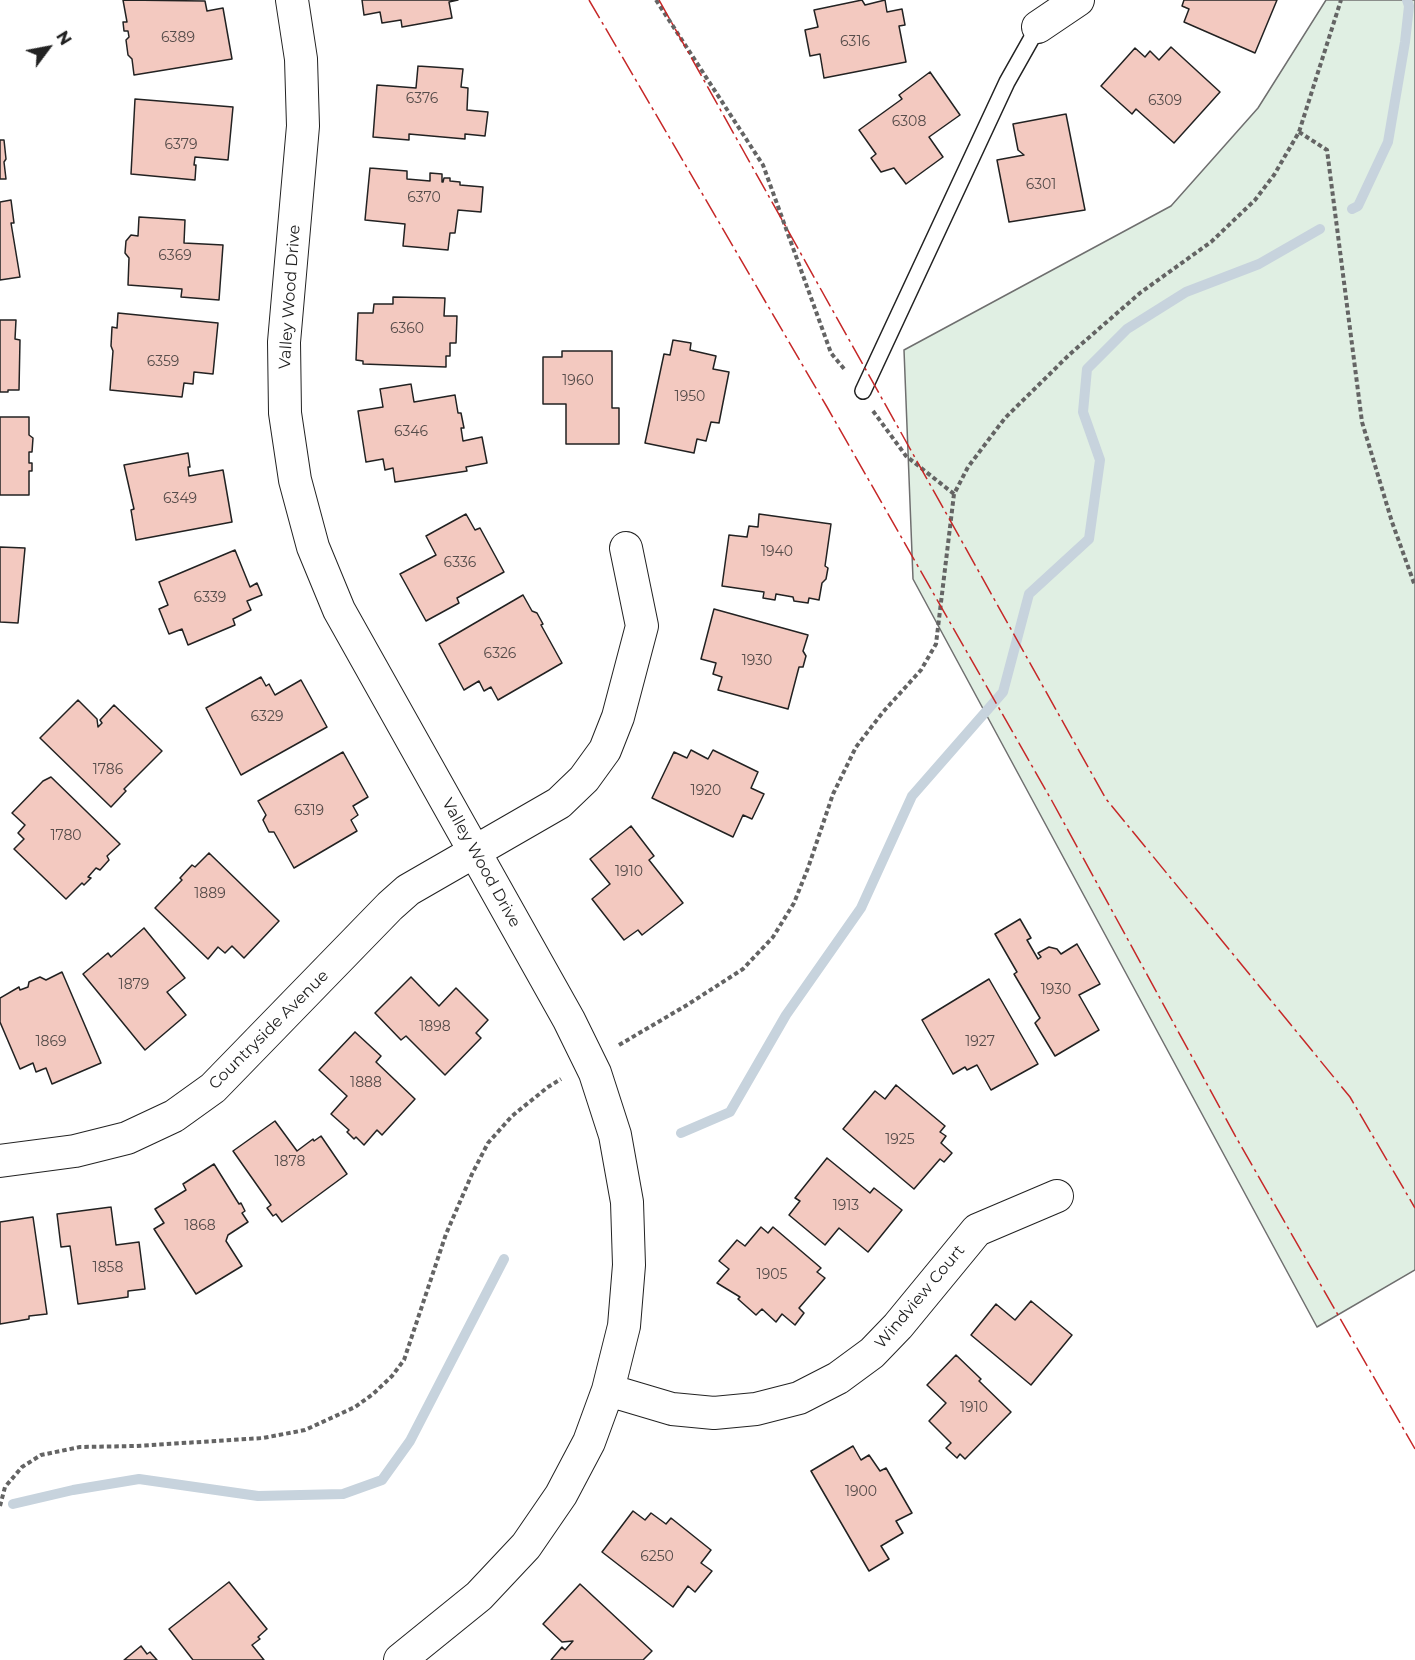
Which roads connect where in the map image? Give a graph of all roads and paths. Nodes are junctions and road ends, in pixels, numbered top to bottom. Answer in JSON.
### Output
{"nodes":[{"id":1,"x":292,"y":0,"type":"edge"},
{"id":2,"x":656,"y":0,"type":"edge"},
{"id":3,"x":1078,"y":0,"type":"edge"},
{"id":4,"x":1341,"y":0,"type":"edge"},
{"id":5,"x":1038,"y":27,"type":"joint"},
{"id":6,"x":1299,"y":132,"type":"junction"},
{"id":7,"x":863,"y":392,"type":"junction"},
{"id":8,"x":954,"y":494,"type":"junction"},
{"id":9,"x":626,"y":548,"type":"dead end"},
{"id":10,"x":1415,"y":586,"type":"edge"},
{"id":11,"x":474,"y":852,"type":"junction"},
{"id":12,"x":589,"y":1062,"type":"junction"},
{"id":13,"x":0,"y":1161,"type":"edge"},
{"id":14,"x":1057,"y":1196,"type":"dead end"},
{"id":15,"x":608,"y":1390,"type":"junction"},
{"id":16,"x":0,"y":1506,"type":"edge"},
{"id":17,"x":400,"y":1660,"type":"edge"}],
"edges":[{"from":1,"to":11,"type":"street","name":"Valley Wood Drive"},
{"from":2,"to":7,"type":"path"},
{"from":3,"to":5,"type":"street"},
{"from":4,"to":6,"type":"path"},
{"from":5,"to":7,"type":"lane"},
{"from":6,"to":8,"type":"path"},
{"from":6,"to":10,"type":"path"},
{"from":7,"to":8,"type":"path"},
{"from":8,"to":12,"type":"path"},
{"from":9,"to":11,"type":"street","name":"Countryside Avenue"},
{"from":11,"to":12,"type":"street","name":"Valley Wood Drive"},
{"from":11,"to":13,"type":"street","name":"Countryside Avenue"},
{"from":12,"to":15,"type":"street","name":"Valley Wood Drive"},
{"from":12,"to":16,"type":"path"},
{"from":14,"to":15,"type":"street","name":"Windview Court"},
{"from":15,"to":17,"type":"street","name":"Valley Wood Drive"}]}
